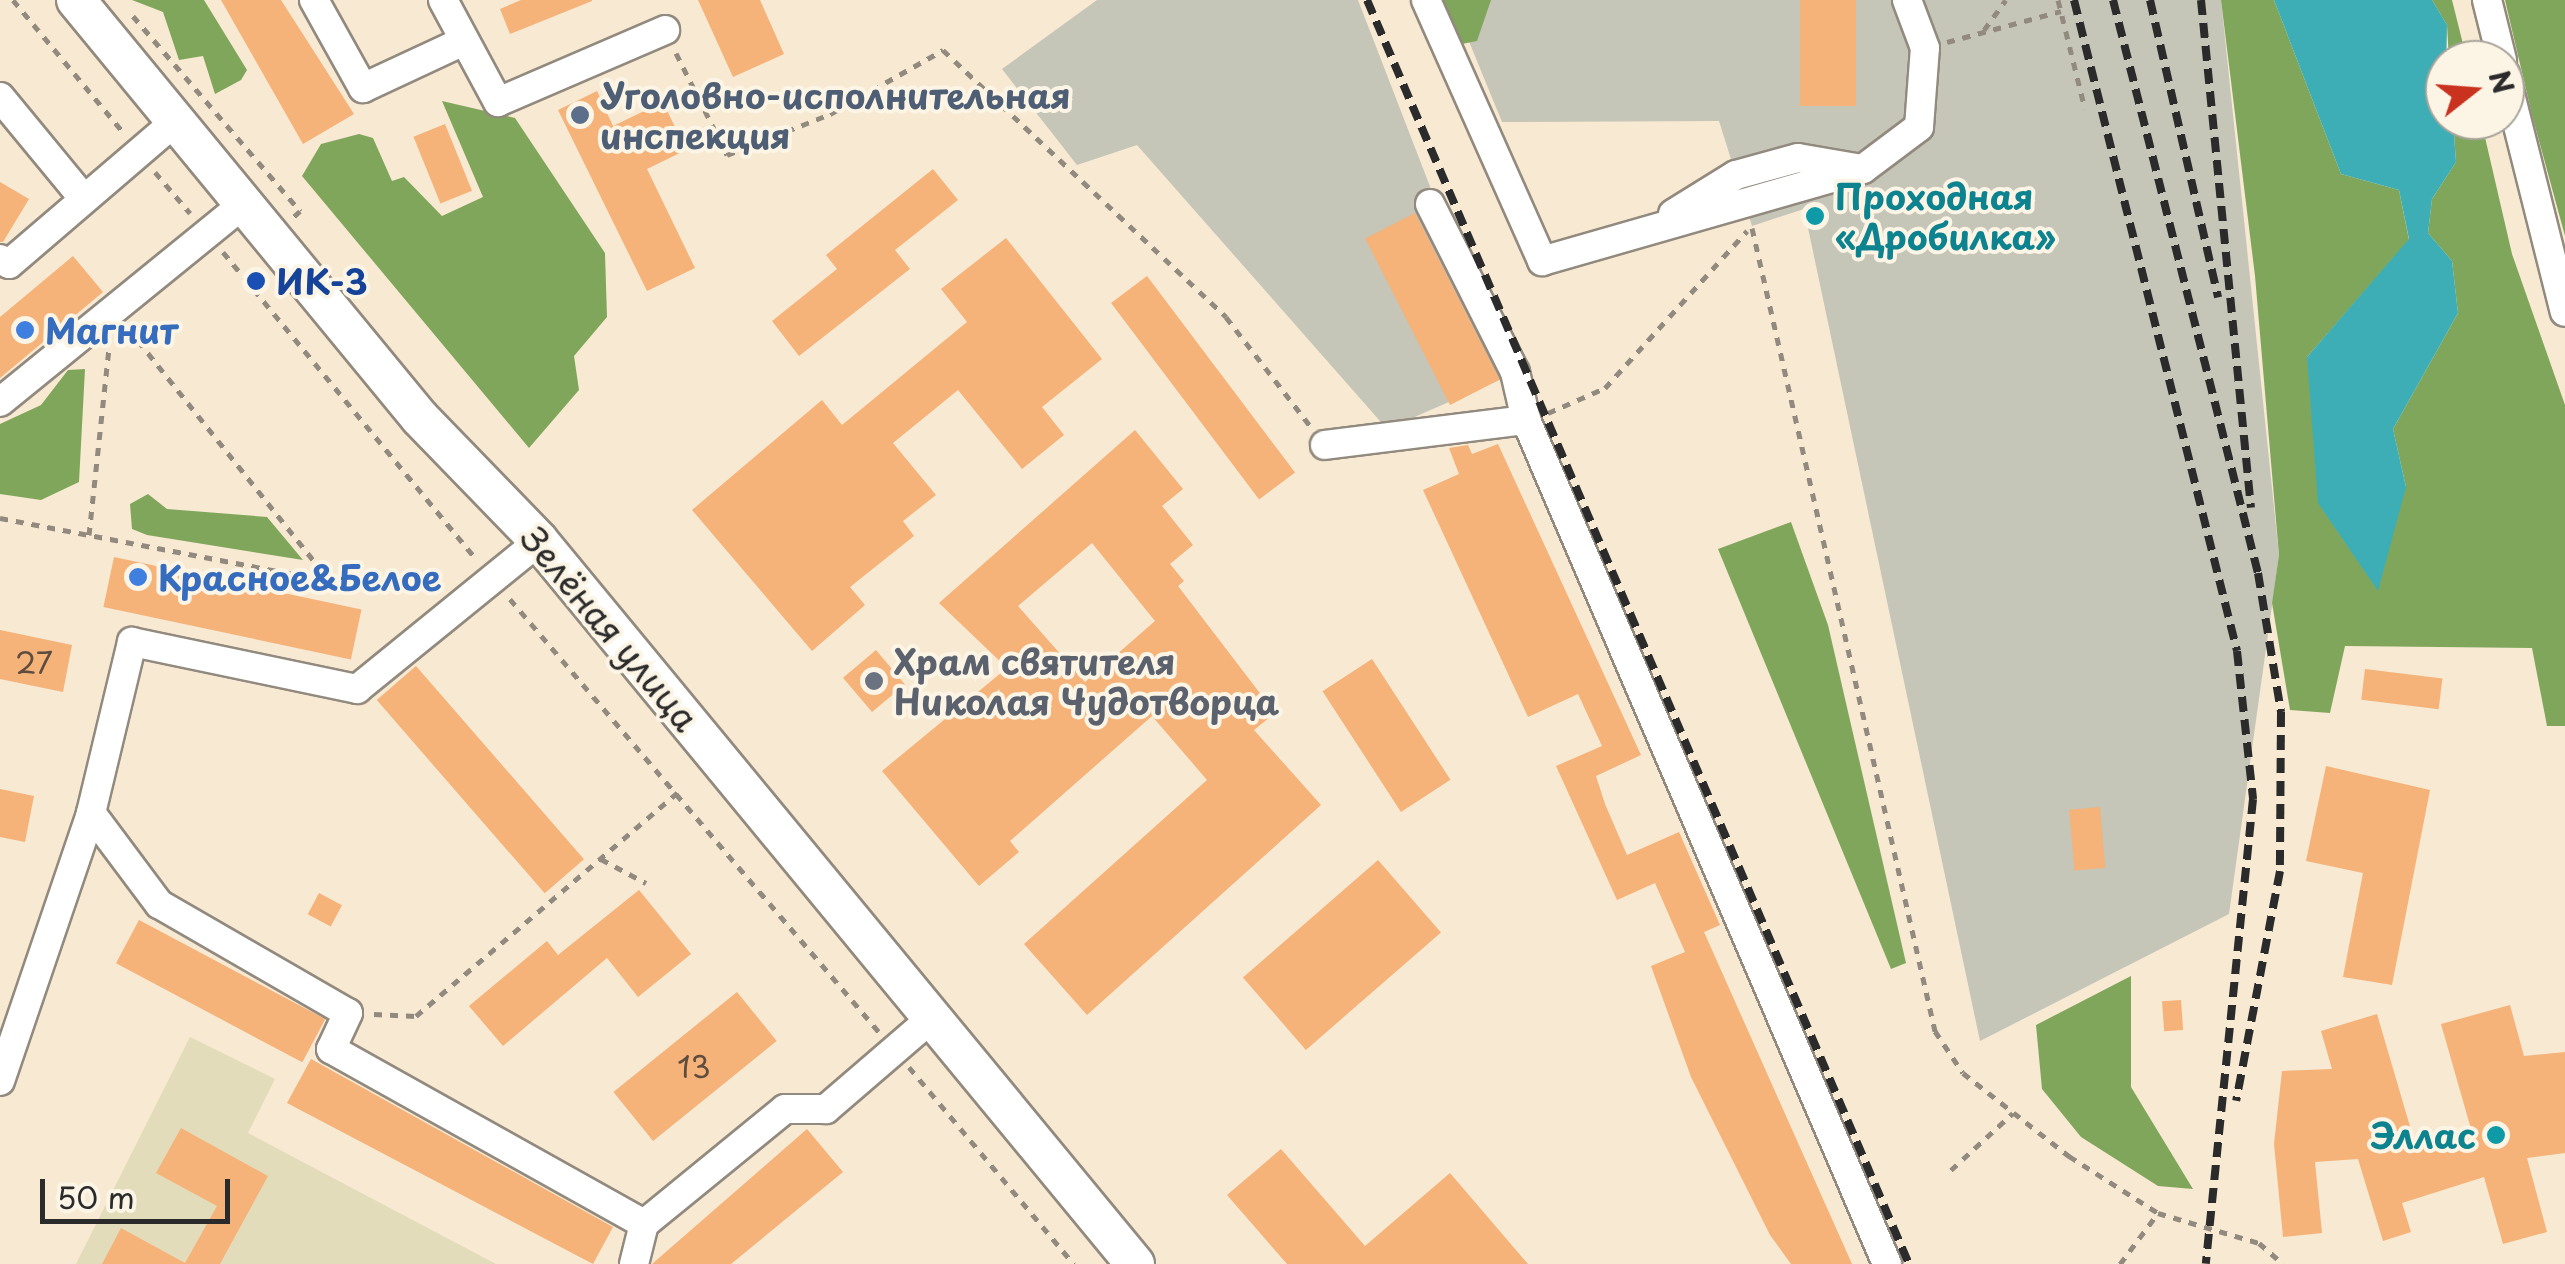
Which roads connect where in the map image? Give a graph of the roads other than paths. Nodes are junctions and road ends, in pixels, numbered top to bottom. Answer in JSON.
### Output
{"nodes":[{"id":1,"x":76,"y":0,"type":"edge"},
{"id":2,"x":314,"y":0,"type":"edge"},
{"id":3,"x":443,"y":0,"type":"edge"},
{"id":4,"x":1426,"y":0,"type":"edge"},
{"id":5,"x":1907,"y":0,"type":"edge"},
{"id":6,"x":2487,"y":0,"type":"edge"},
{"id":7,"x":664,"y":30,"type":"dead end"},
{"id":8,"x":2497,"y":40,"type":"edge"},
{"id":9,"x":464,"y":41,"type":"junction"},
{"id":10,"x":0,"y":96,"type":"edge"},
{"id":11,"x":176,"y":121,"type":"junction"},
{"id":12,"x":2522,"y":140,"type":"edge"},
{"id":13,"x":84,"y":199,"type":"junction"},
{"id":14,"x":245,"y":203,"type":"junction"},
{"id":15,"x":1430,"y":204,"type":"dead end"},
{"id":16,"x":3,"y":264,"type":"edge"},
{"id":17,"x":2565,"y":312,"type":"edge"},
{"id":18,"x":0,"y":402,"type":"edge"},
{"id":19,"x":1526,"y":420,"type":"junction"},
{"id":20,"x":1325,"y":445,"type":"road end"},
{"id":21,"x":540,"y":541,"type":"junction"},
{"id":22,"x":92,"y":813,"type":"junction"},
{"id":23,"x":933,"y":1017,"type":"junction"},
{"id":24,"x":0,"y":1081,"type":"edge"},
{"id":25,"x":644,"y":1224,"type":"junction"},
{"id":26,"x":634,"y":1264,"type":"edge"},
{"id":27,"x":1135,"y":1264,"type":"edge"},
{"id":28,"x":1887,"y":1264,"type":"edge"}],
"edges":[{"from":1,"to":11,"type":"main road","name":"Зелёная улица"},
{"from":2,"to":9,"type":"street"},
{"from":3,"to":9,"type":"street"},
{"from":4,"to":5,"type":"street"},
{"from":6,"to":8,"type":"street"},
{"from":7,"to":9,"type":"street"},
{"from":10,"to":13,"type":"street"},
{"from":11,"to":13,"type":"street"},
{"from":11,"to":14,"type":"main road","name":"Зелёная улица"},
{"from":12,"to":17,"type":"street"},
{"from":13,"to":16,"type":"street"},
{"from":14,"to":18,"type":"street"},
{"from":14,"to":21,"type":"main road","name":"Зелёная улица"},
{"from":15,"to":19,"type":"street"},
{"from":19,"to":20,"type":"street"},
{"from":19,"to":28,"type":"street"},
{"from":21,"to":22,"type":"street"},
{"from":21,"to":23,"type":"main road","name":"Зелёная улица"},
{"from":22,"to":24,"type":"street"},
{"from":22,"to":25,"type":"street"},
{"from":23,"to":25,"type":"street"},
{"from":23,"to":27,"type":"main road","name":"Зелёная улица"},
{"from":25,"to":26,"type":"street"}]}
